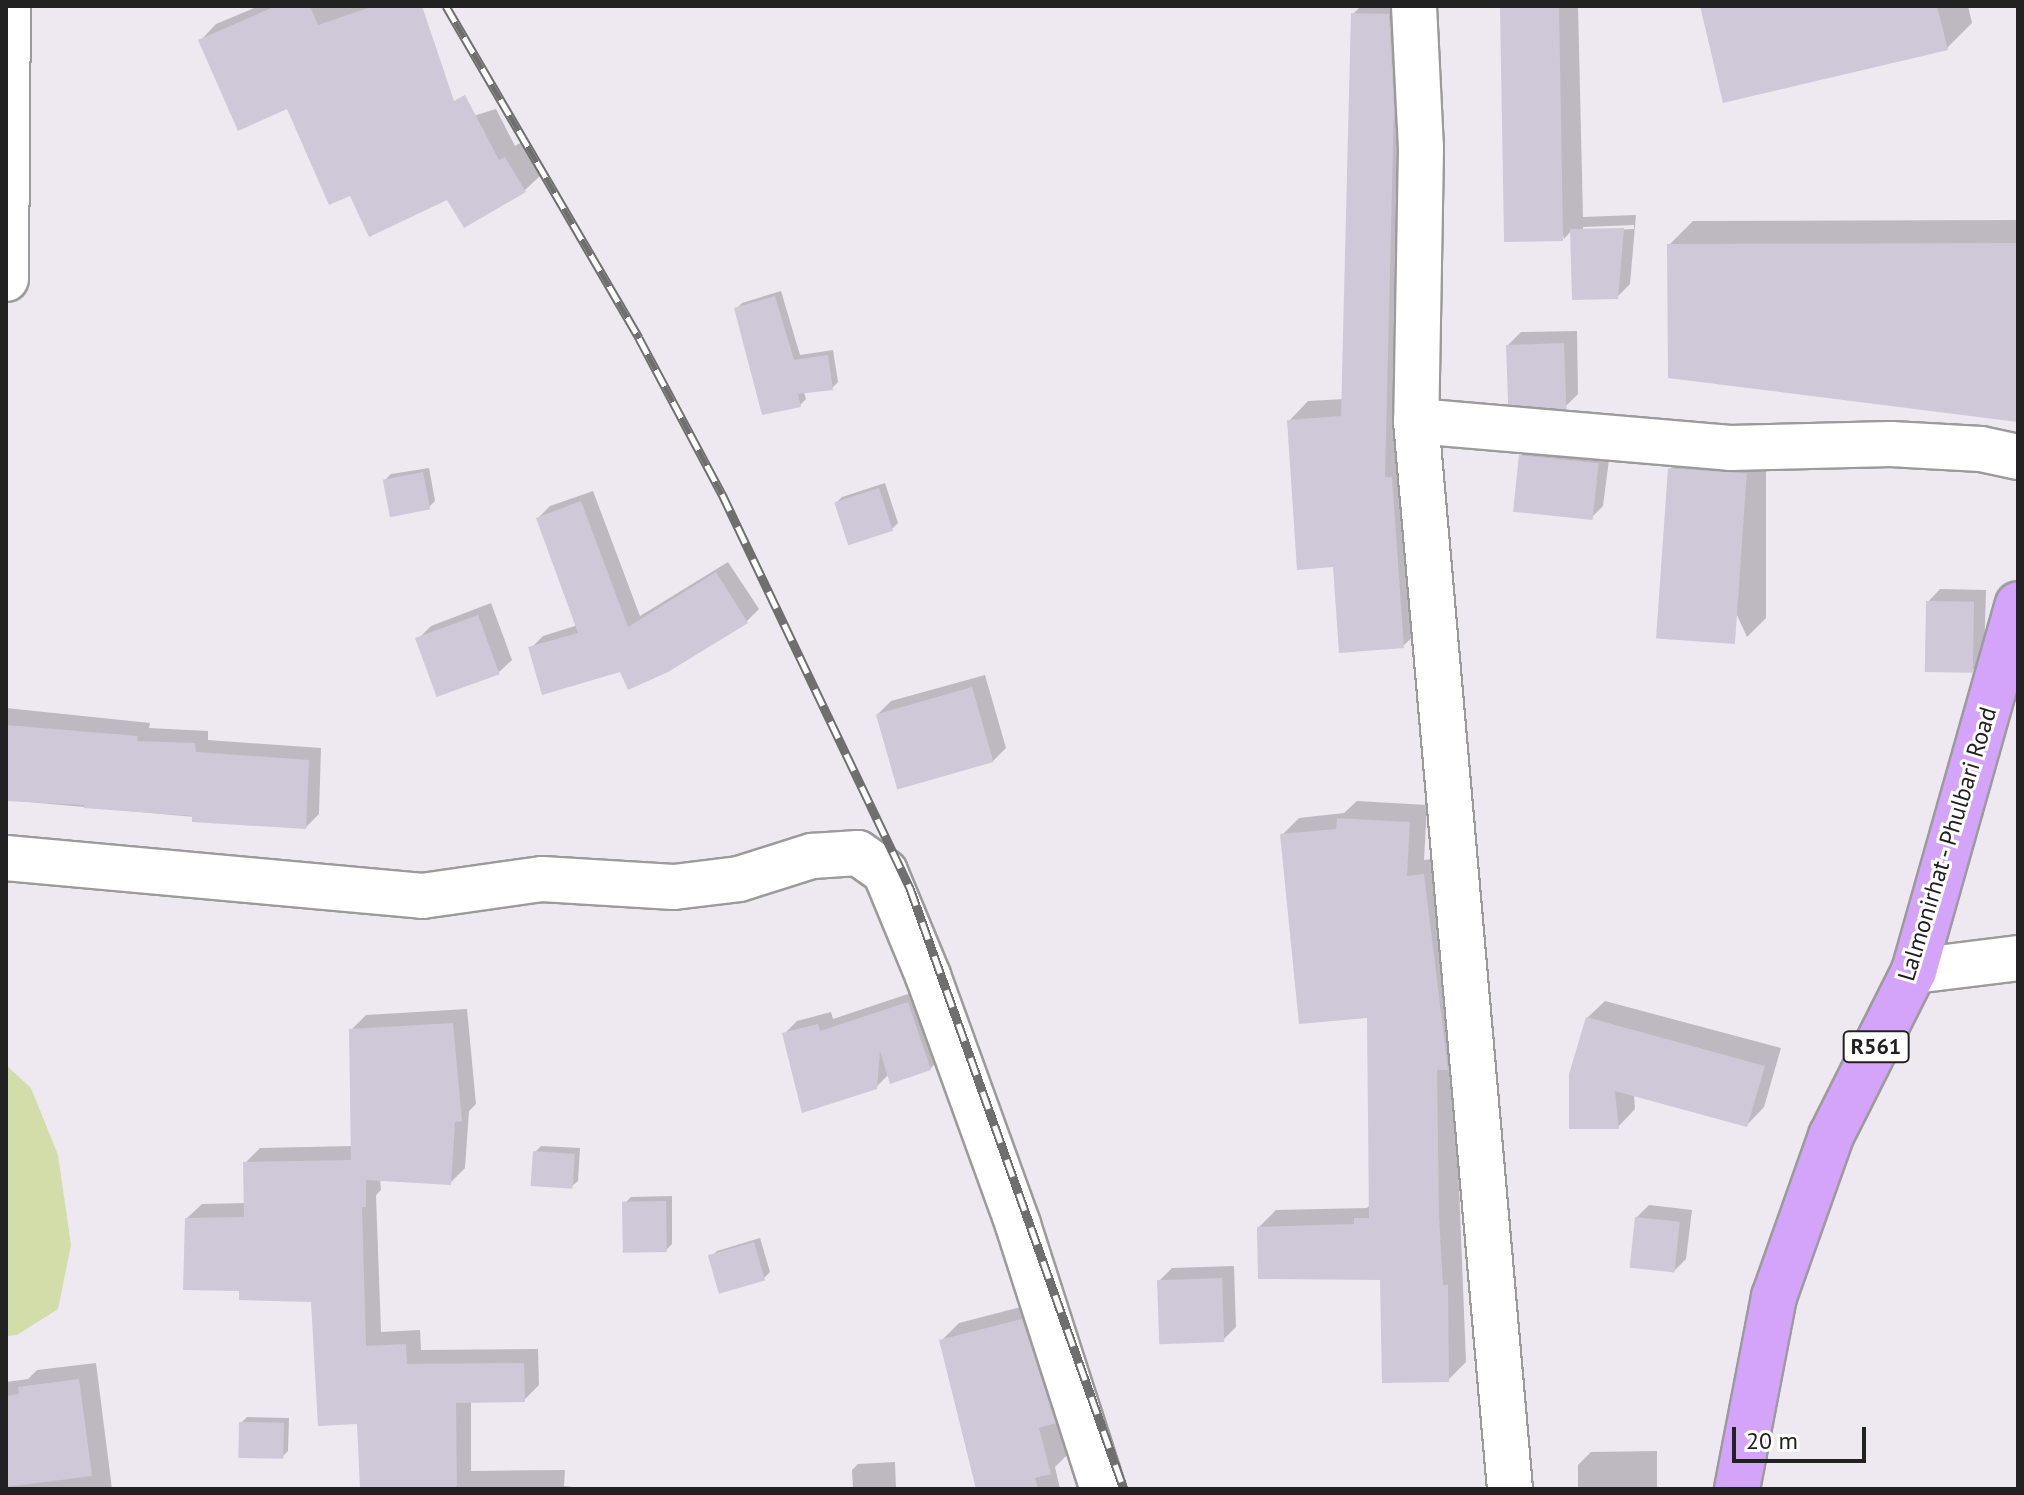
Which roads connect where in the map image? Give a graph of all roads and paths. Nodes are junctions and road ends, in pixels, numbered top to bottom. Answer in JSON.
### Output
{"nodes":[{"id":1,"x":8,"y":6,"type":"edge"},
{"id":2,"x":1414,"y":6,"type":"edge"},
{"id":3,"x":6,"y":279,"type":"edge"},
{"id":4,"x":1416,"y":421,"type":"junction"},
{"id":5,"x":2018,"y":457,"type":"edge"},
{"id":6,"x":2018,"y":604,"type":"edge"},
{"id":7,"x":6,"y":858,"type":"edge"},
{"id":8,"x":2018,"y":958,"type":"edge"},
{"id":9,"x":1914,"y":971,"type":"junction"},
{"id":10,"x":1103,"y":1489,"type":"edge"},
{"id":11,"x":1510,"y":1489,"type":"edge"},
{"id":12,"x":1737,"y":1489,"type":"edge"}],
"edges":[{"from":1,"to":3,"type":"street"},
{"from":2,"to":4,"type":"street"},
{"from":4,"to":5,"type":"street"},
{"from":4,"to":11,"type":"street"},
{"from":6,"to":9,"type":"main road","name":"Lalmonirhat - Phulbari Road","number":"R561"},
{"from":7,"to":10,"type":"street"},
{"from":8,"to":9,"type":"street"},
{"from":9,"to":12,"type":"main road","name":"Lalmonirhat - Phulbari Road","number":"R561"}]}
